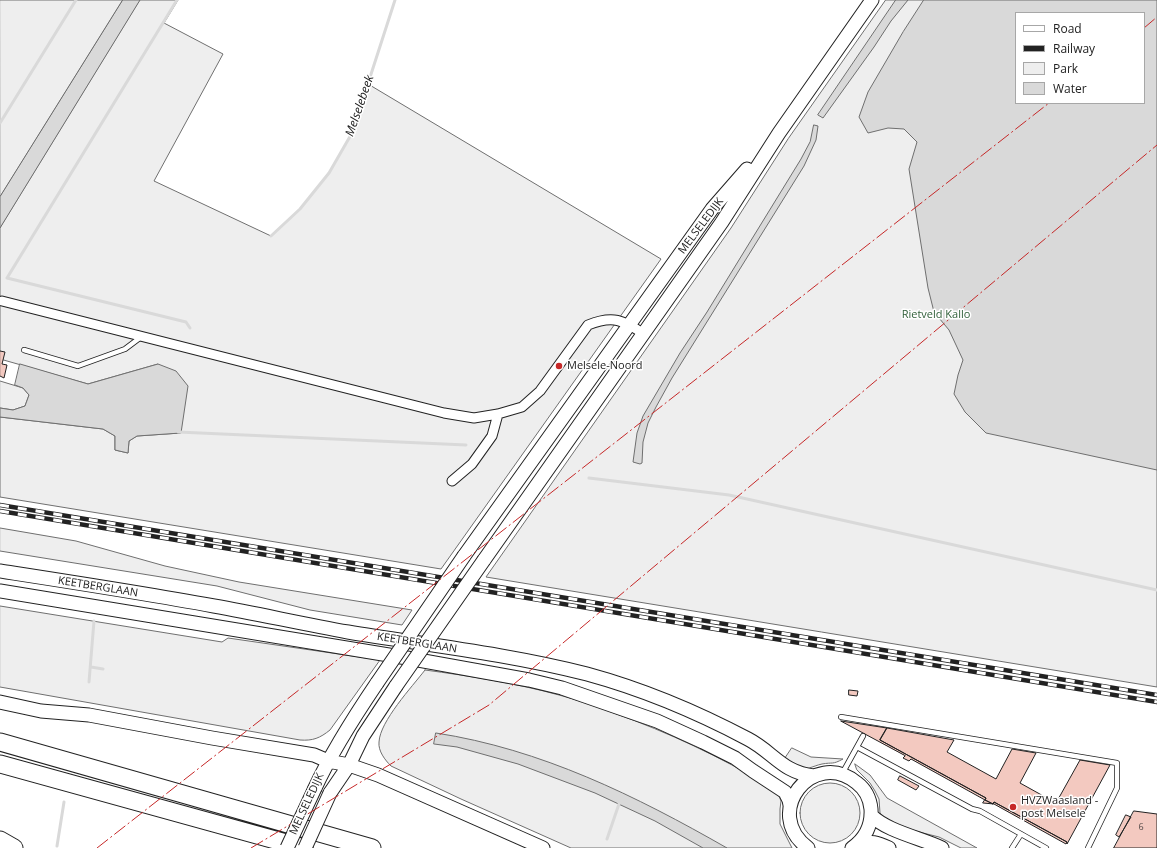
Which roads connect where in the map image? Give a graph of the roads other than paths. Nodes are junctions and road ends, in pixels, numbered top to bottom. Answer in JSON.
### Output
{"nodes":[{"id":1,"x":872,"y":0,"type":"edge"},
{"id":2,"x":779,"y":133,"type":"junction"},
{"id":3,"x":2,"y":301,"type":"dead end"},
{"id":4,"x":629,"y":324,"type":"junction"},
{"id":5,"x":644,"y":334,"type":"junction"},
{"id":6,"x":143,"y":336,"type":"junction"},
{"id":7,"x":24,"y":350,"type":"dead end"},
{"id":8,"x":498,"y":414,"type":"junction"},
{"id":9,"x":452,"y":481,"type":"dead end"},
{"id":10,"x":0,"y":571,"type":"edge"},
{"id":11,"x":0,"y":591,"type":"edge"},
{"id":12,"x":0,"y":702,"type":"edge"},
{"id":13,"x":841,"y":717,"type":"dead end"},
{"id":14,"x":863,"y":736,"type":"dead end"},
{"id":15,"x":0,"y":742,"type":"edge"},
{"id":16,"x":857,"y":746,"type":"junction"},
{"id":17,"x":356,"y":749,"type":"junction"},
{"id":18,"x":328,"y":761,"type":"junction"},
{"id":19,"x":0,"y":764,"type":"edge"},
{"id":20,"x":349,"y":765,"type":"junction"},
{"id":21,"x":842,"y":774,"type":"junction"},
{"id":22,"x":378,"y":775,"type":"junction"},
{"id":23,"x":814,"y":776,"type":"junction"},
{"id":24,"x":330,"y":793,"type":"junction"},
{"id":25,"x":790,"y":805,"type":"junction"},
{"id":26,"x":871,"y":815,"type":"junction"},
{"id":27,"x":1021,"y":834,"type":"junction"},
{"id":28,"x":0,"y":840,"type":"edge"},
{"id":29,"x":804,"y":846,"type":"edge"},
{"id":30,"x":855,"y":846,"type":"edge"},
{"id":31,"x":14,"y":848,"type":"edge"},
{"id":32,"x":287,"y":848,"type":"edge"},
{"id":33,"x":305,"y":848,"type":"edge"},
{"id":34,"x":372,"y":848,"type":"edge"},
{"id":35,"x":543,"y":848,"type":"edge"},
{"id":36,"x":889,"y":848,"type":"edge"},
{"id":37,"x":942,"y":848,"type":"edge"},
{"id":38,"x":1012,"y":848,"type":"edge"},
{"id":39,"x":1046,"y":848,"type":"edge"},
{"id":40,"x":1088,"y":848,"type":"edge"}],
"edges":[{"from":1,"to":2,"type":"main road","name":"MELSELEDIJK"},
{"from":2,"to":4,"type":"main road","name":"MELSELEDIJK"},
{"from":2,"to":5,"type":"main road","name":"MELSELEDIJK"},
{"from":3,"to":6,"type":"street"},
{"from":4,"to":5,"type":"street"},
{"from":4,"to":8,"type":"street"},
{"from":4,"to":18,"type":"main road","name":"MELSELEDIJK","bridge":true},
{"from":5,"to":17,"type":"main road","name":"MELSELEDIJK","bridge":true},
{"from":6,"to":7,"type":"lane"},
{"from":6,"to":8,"type":"street"},
{"from":8,"to":9,"type":"street"},
{"from":10,"to":23,"type":"main road","name":"KEETBERGLAAN"},
{"from":11,"to":25,"type":"main road","name":"KEETBERGLAAN"},
{"from":12,"to":18,"type":"main road"},
{"from":13,"to":40,"type":"lane"},
{"from":14,"to":16,"type":"lane"},
{"from":15,"to":34,"type":"highway"},
{"from":16,"to":21,"type":"lane"},
{"from":16,"to":27,"type":"lane"},
{"from":17,"to":20,"type":"main road","name":"MELSELEDIJK"},
{"from":17,"to":22,"type":"main road"},
{"from":18,"to":20,"type":"main road"},
{"from":18,"to":24,"type":"main road"},
{"from":18,"to":32,"type":"main road","name":"MELSELEDIJK","bridge":true},
{"from":19,"to":33,"type":"highway"},
{"from":20,"to":22,"type":"main road"},
{"from":20,"to":24,"type":"main road","name":"MELSELEDIJK"},
{"from":21,"to":23,"type":"main road"},
{"from":21,"to":26,"type":"main road"},
{"from":22,"to":35,"type":"main road"},
{"from":23,"to":25,"type":"main road"},
{"from":24,"to":33,"type":"main road","name":"MELSELEDIJK","bridge":true},
{"from":25,"to":29,"type":"main road"},
{"from":26,"to":30,"type":"main road"},
{"from":26,"to":37,"type":"main road"},
{"from":27,"to":38,"type":"lane"},
{"from":27,"to":39,"type":"lane"},
{"from":28,"to":31,"type":"highway"},
{"from":30,"to":36,"type":"main road"}]}
